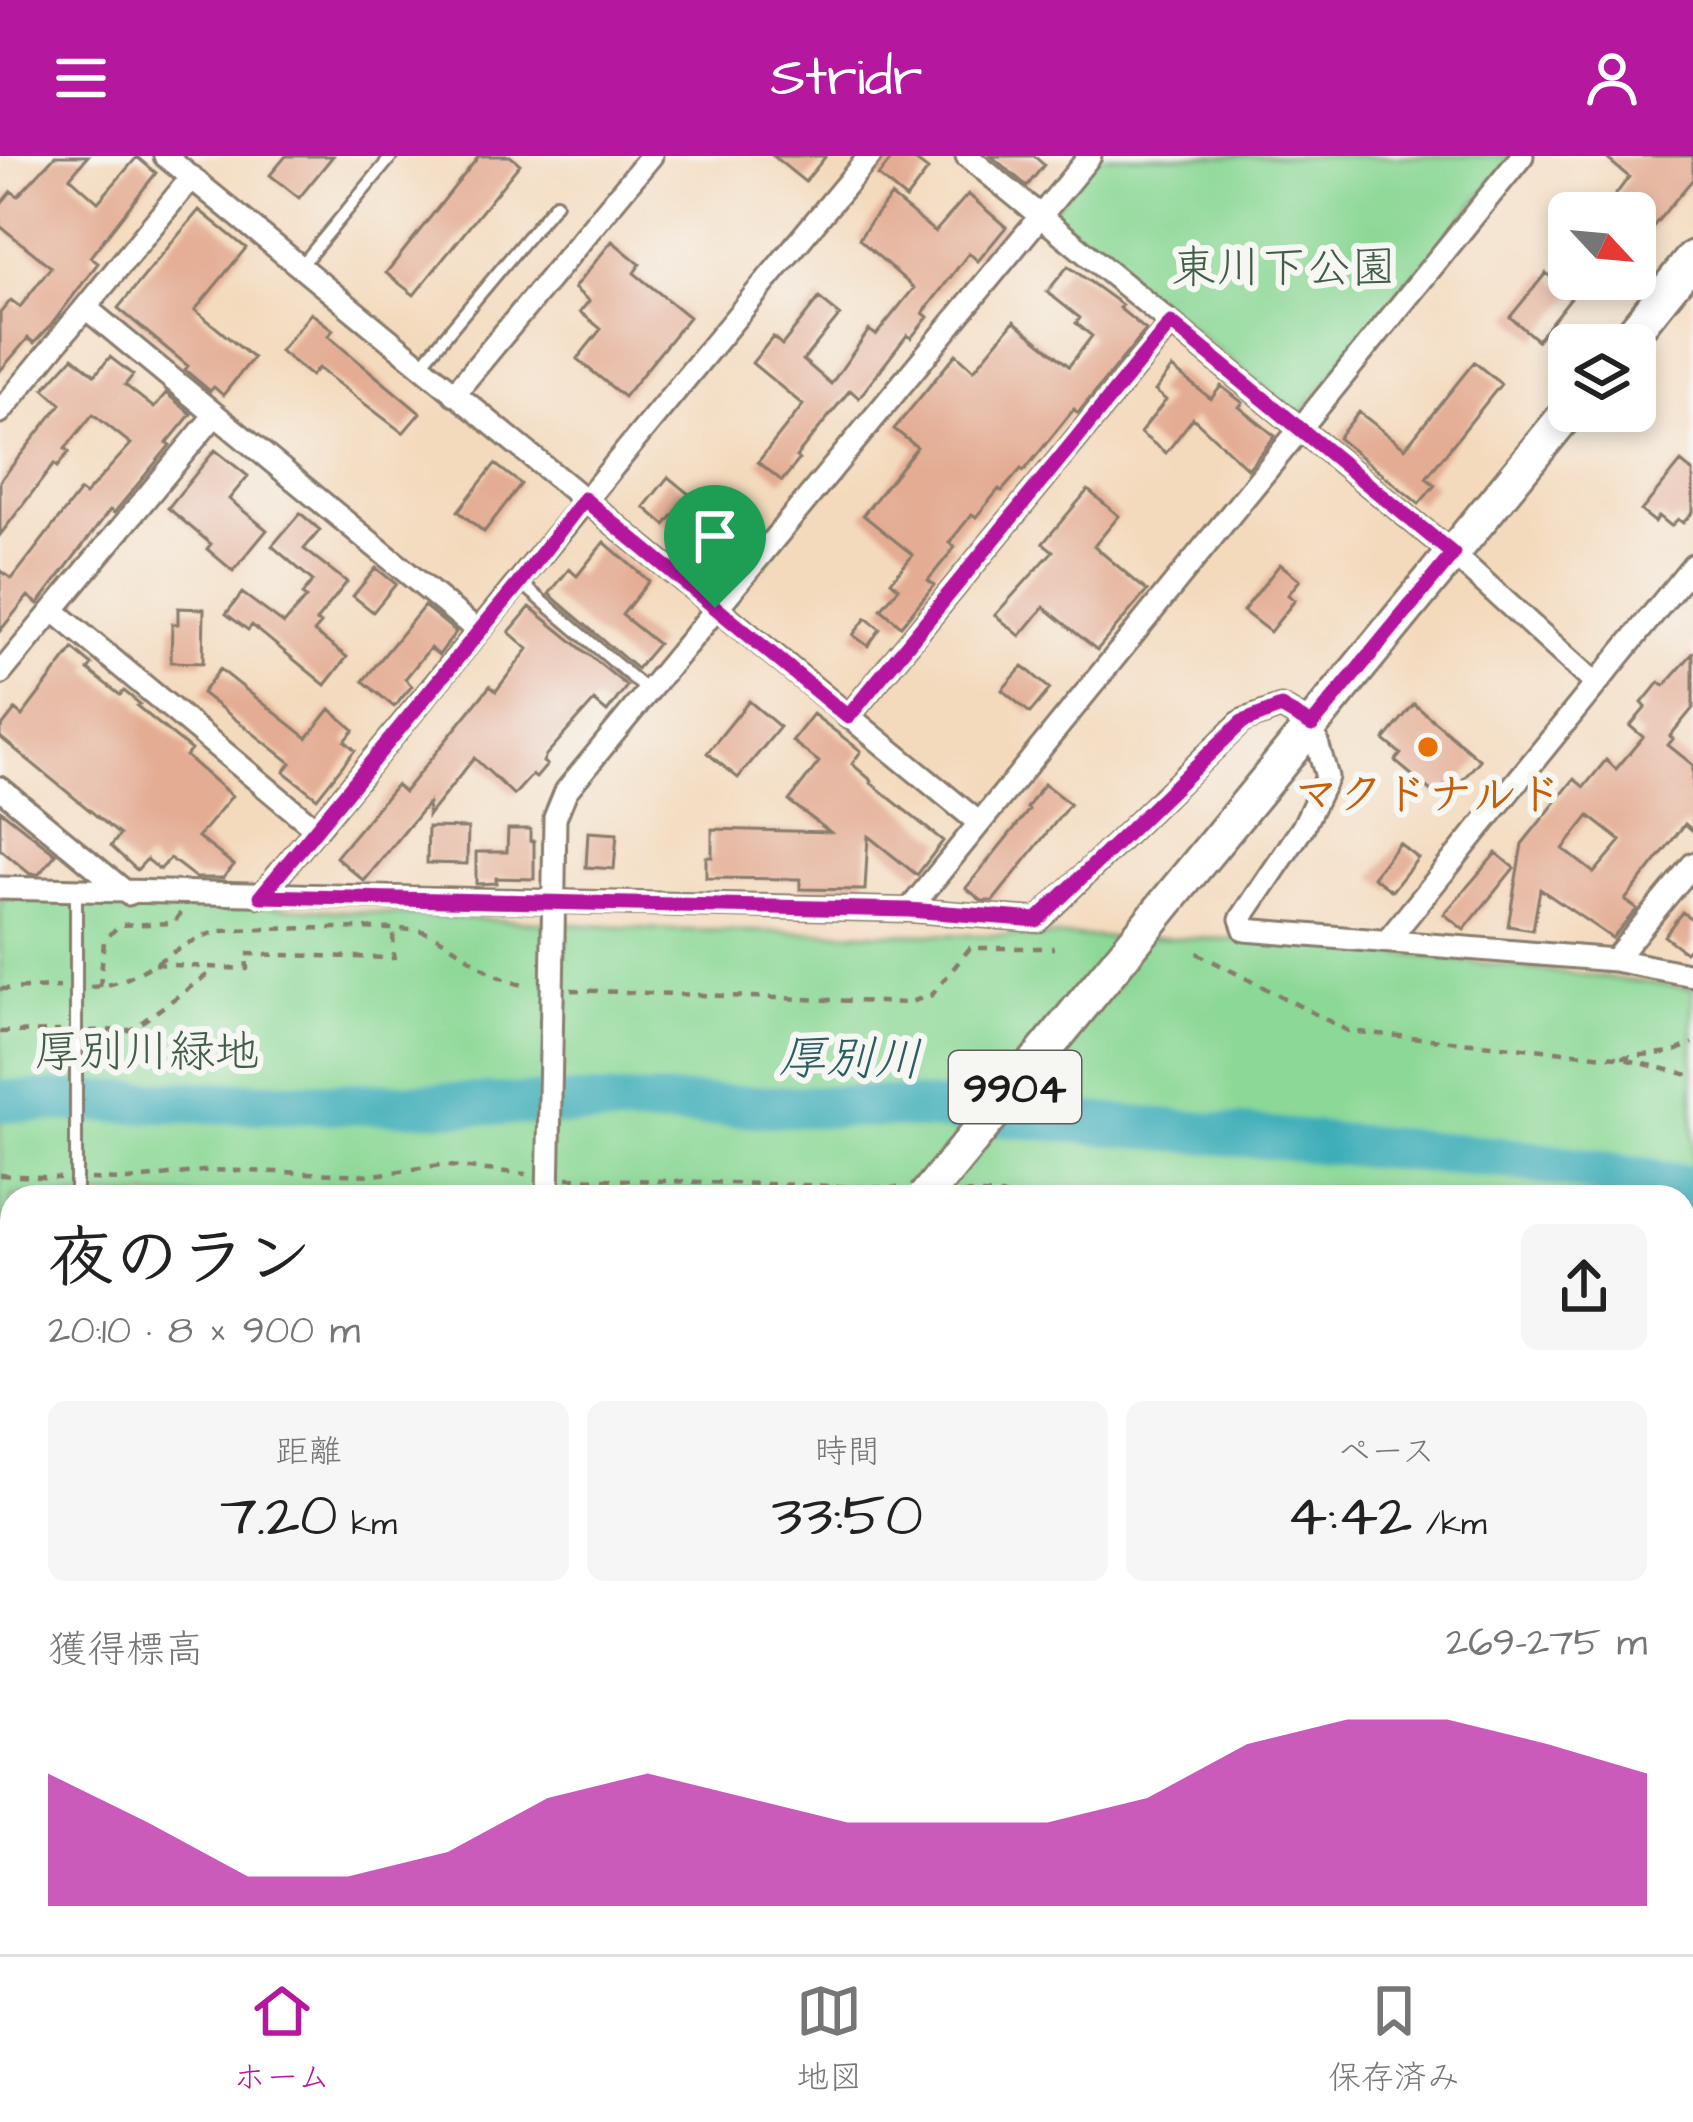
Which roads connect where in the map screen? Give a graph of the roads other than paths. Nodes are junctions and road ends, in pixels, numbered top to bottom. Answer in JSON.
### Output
{"nodes":[{"id":1,"x":166,"y":156,"type":"edge"},
{"id":2,"x":392,"y":156,"type":"edge"},
{"id":3,"x":651,"y":156,"type":"edge"},
{"id":4,"x":870,"y":156,"type":"edge"},
{"id":5,"x":968,"y":156,"type":"edge"},
{"id":6,"x":1090,"y":156,"type":"edge"},
{"id":7,"x":1522,"y":156,"type":"edge"},
{"id":8,"x":192,"y":177,"type":"junction"},
{"id":9,"x":556,"y":203,"type":"dead end"},
{"id":10,"x":1041,"y":217,"type":"junction"},
{"id":11,"x":1693,"y":258,"type":"edge"},
{"id":12,"x":300,"y":267,"type":"junction"},
{"id":13,"x":86,"y":308,"type":"junction"},
{"id":14,"x":1171,"y":323,"type":"junction"},
{"id":15,"x":1639,"y":324,"type":"edge"},
{"id":16,"x":420,"y":366,"type":"junction"},
{"id":17,"x":454,"y":394,"type":"junction"},
{"id":18,"x":0,"y":412,"type":"edge"},
{"id":19,"x":214,"y":416,"type":"junction"},
{"id":20,"x":1298,"y":427,"type":"junction"},
{"id":21,"x":1552,"y":432,"type":"edge"},
{"id":22,"x":584,"y":499,"type":"junction"},
{"id":23,"x":1453,"y":554,"type":"junction"},
{"id":24,"x":1693,"y":565,"type":"edge"},
{"id":25,"x":520,"y":582,"type":"junction"},
{"id":26,"x":715,"y":608,"type":"junction"},
{"id":27,"x":53,"y":610,"type":"junction"},
{"id":28,"x":478,"y":631,"type":"junction"},
{"id":29,"x":0,"y":674,"type":"edge"},
{"id":30,"x":1595,"y":683,"type":"junction"},
{"id":31,"x":648,"y":691,"type":"junction"},
{"id":32,"x":848,"y":717,"type":"junction"},
{"id":33,"x":1312,"y":725,"type":"junction"},
{"id":34,"x":0,"y":788,"type":"edge"},
{"id":35,"x":978,"y":821,"type":"junction"},
{"id":36,"x":316,"y":829,"type":"junction"},
{"id":37,"x":1693,"y":864,"type":"edge"},
{"id":38,"x":0,"y":888,"type":"edge"},
{"id":39,"x":76,"y":888,"type":"junction"},
{"id":40,"x":128,"y":894,"type":"junction"},
{"id":41,"x":261,"y":896,"type":"junction"},
{"id":42,"x":552,"y":902,"type":"junction"},
{"id":43,"x":909,"y":910,"type":"junction"},
{"id":44,"x":1388,"y":940,"type":"junction"},
{"id":45,"x":1614,"y":960,"type":"junction"},
{"id":46,"x":1693,"y":976,"type":"edge"},
{"id":47,"x":76,"y":1185,"type":"edge"},
{"id":48,"x":552,"y":1185,"type":"edge"},
{"id":49,"x":931,"y":1185,"type":"edge"}],
"edges":[{"from":1,"to":8,"type":"street"},
{"from":2,"to":12,"type":"lane"},
{"from":3,"to":17,"type":"street"},
{"from":4,"to":22,"type":"street"},
{"from":5,"to":10,"type":"street"},
{"from":6,"to":10,"type":"street"},
{"from":7,"to":20,"type":"street"},
{"from":8,"to":12,"type":"street"},
{"from":8,"to":13,"type":"street"},
{"from":9,"to":16,"type":"lane"},
{"from":10,"to":14,"type":"street"},
{"from":10,"to":26,"type":"street"},
{"from":11,"to":15,"type":"main road"},
{"from":12,"to":16,"type":"street"},
{"from":13,"to":18,"type":"street"},
{"from":13,"to":19,"type":"street"},
{"from":14,"to":20,"type":"street"},
{"from":14,"to":32,"type":"street"},
{"from":16,"to":17,"type":"street"},
{"from":17,"to":22,"type":"street"},
{"from":19,"to":27,"type":"street"},
{"from":19,"to":28,"type":"street"},
{"from":20,"to":23,"type":"street"},
{"from":20,"to":35,"type":"street"},
{"from":21,"to":23,"type":"main road","number":"9904"},
{"from":22,"to":25,"type":"street"},
{"from":22,"to":26,"type":"street"},
{"from":23,"to":30,"type":"street"},
{"from":23,"to":33,"type":"main road","number":"9904"},
{"from":24,"to":30,"type":"street"},
{"from":25,"to":28,"type":"street"},
{"from":25,"to":31,"type":"lane"},
{"from":26,"to":31,"type":"street"},
{"from":26,"to":32,"type":"street"},
{"from":27,"to":29,"type":"street"},
{"from":27,"to":36,"type":"street"},
{"from":28,"to":36,"type":"street"},
{"from":30,"to":44,"type":"street"},
{"from":31,"to":42,"type":"street"},
{"from":32,"to":35,"type":"street"},
{"from":33,"to":43,"type":"street"},
{"from":33,"to":44,"type":"street"},
{"from":33,"to":49,"type":"main road","number":"9904","bridge":true},
{"from":34,"to":40,"type":"street"},
{"from":35,"to":43,"type":"street"},
{"from":36,"to":41,"type":"street"},
{"from":37,"to":45,"type":"street"},
{"from":38,"to":39,"type":"street"},
{"from":39,"to":40,"type":"street"},
{"from":39,"to":47,"type":"lane","bridge":true},
{"from":40,"to":41,"type":"street"},
{"from":41,"to":42,"type":"street"},
{"from":42,"to":43,"type":"street"},
{"from":42,"to":48,"type":"street","bridge":true},
{"from":44,"to":45,"type":"street"},
{"from":45,"to":46,"type":"street"}]}
